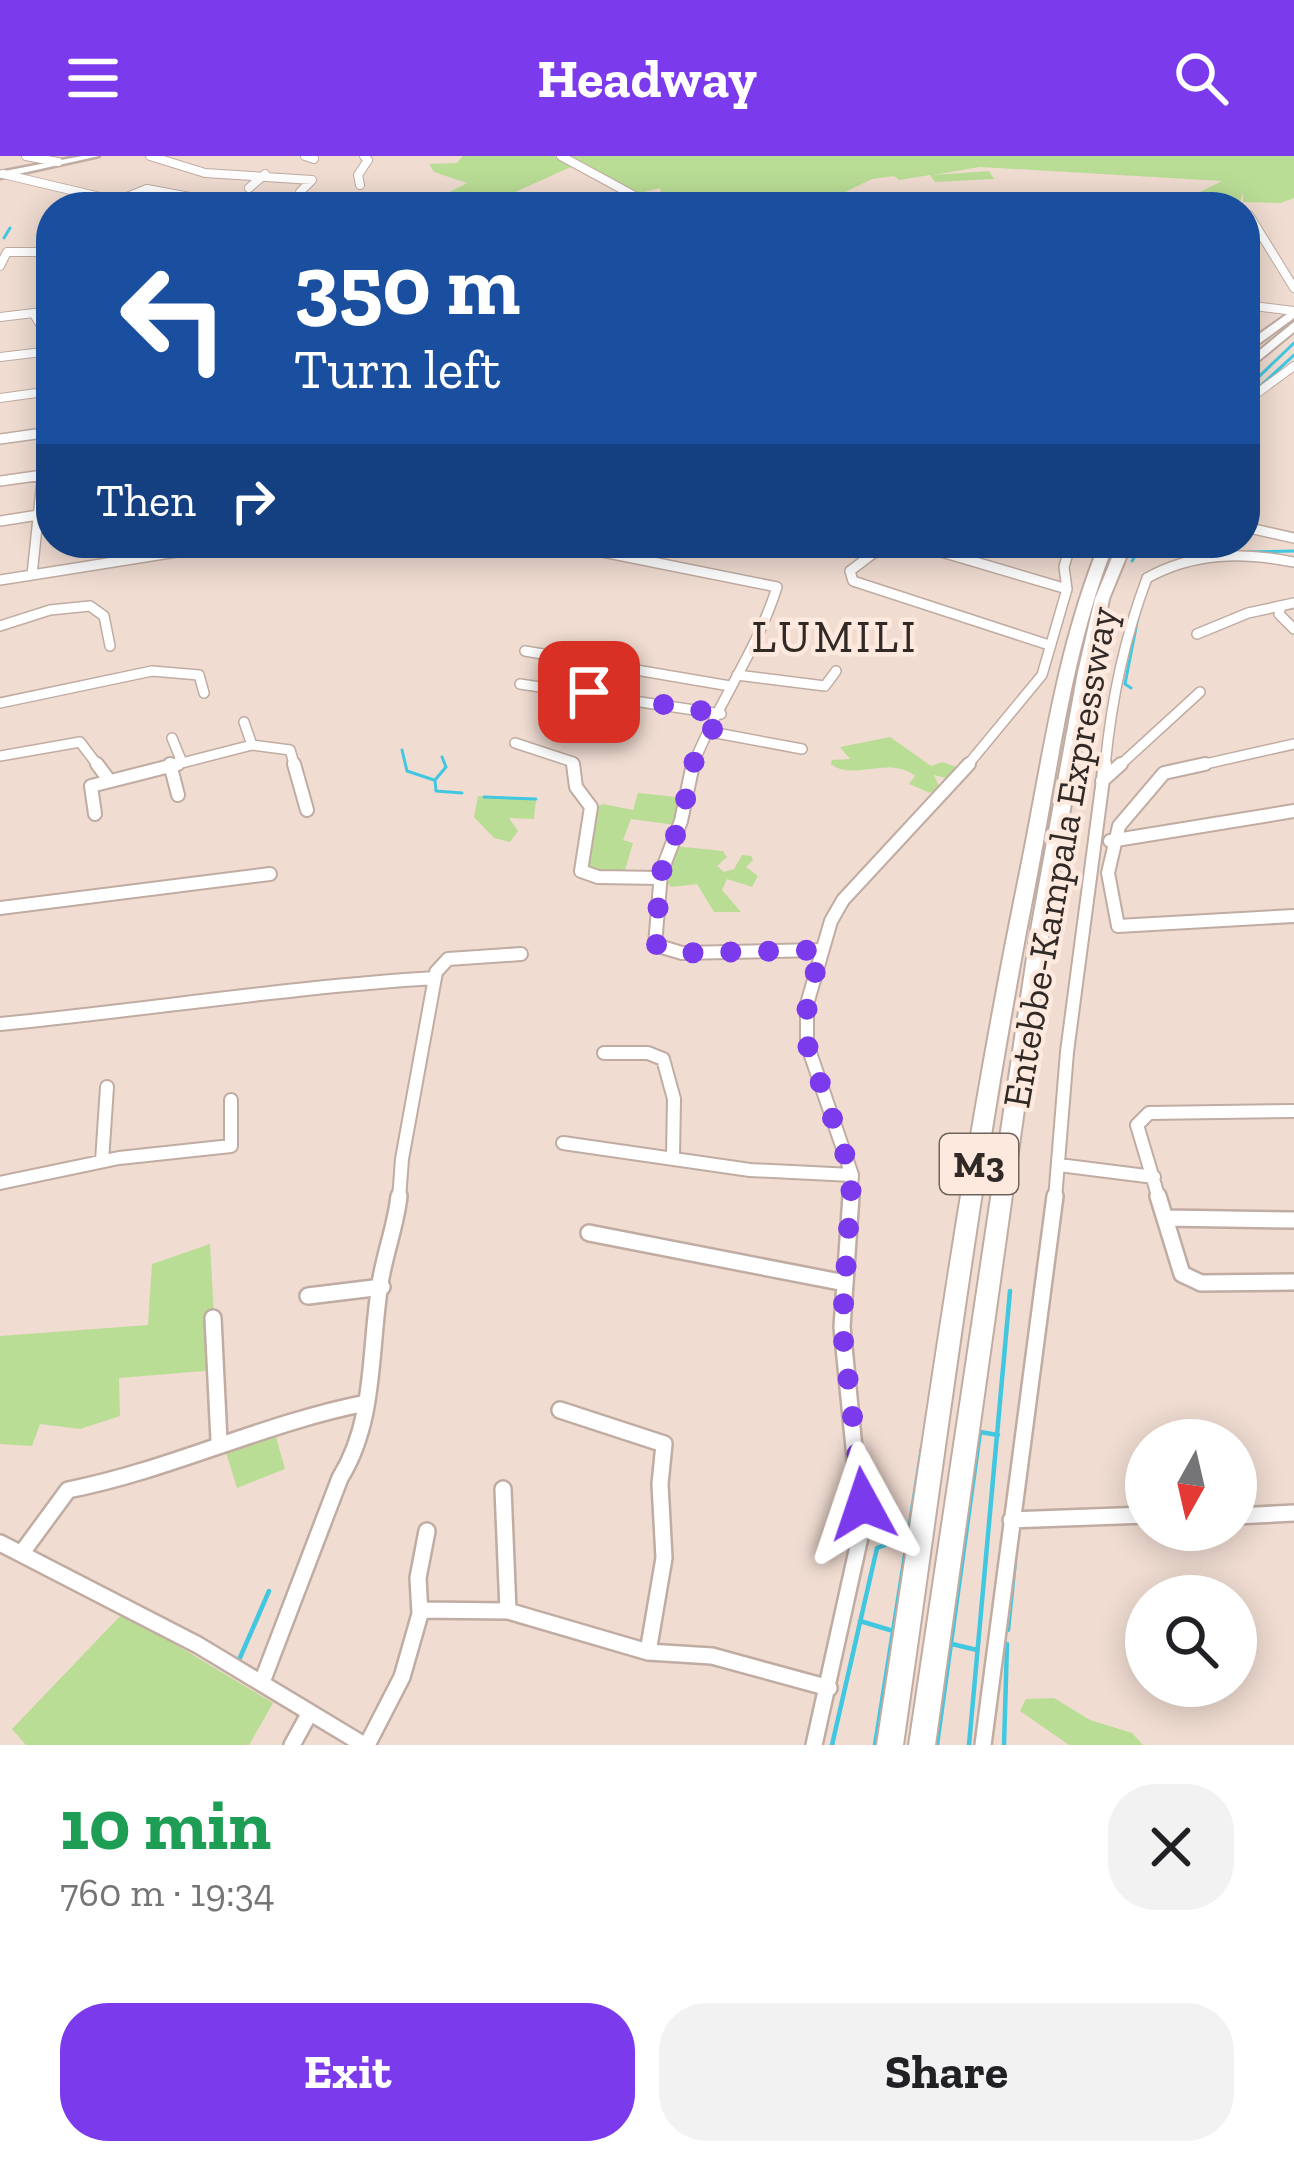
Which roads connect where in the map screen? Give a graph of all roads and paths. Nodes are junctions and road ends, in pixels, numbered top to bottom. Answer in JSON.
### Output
{"nodes":[{"id":1,"x":26,"y":156,"type":"edge"},
{"id":2,"x":95,"y":156,"type":"edge"},
{"id":3,"x":150,"y":156,"type":"edge"},
{"id":4,"x":364,"y":156,"type":"edge"},
{"id":5,"x":561,"y":156,"type":"edge"},
{"id":6,"x":60,"y":159,"type":"edge"},
{"id":7,"x":265,"y":174,"type":"junction"},
{"id":8,"x":2,"y":175,"type":"edge"},
{"id":9,"x":360,"y":184,"type":"dead end"},
{"id":10,"x":249,"y":188,"type":"dead end"},
{"id":11,"x":80,"y":192,"type":"edge"},
{"id":12,"x":300,"y":192,"type":"dead end"},
{"id":13,"x":628,"y":192,"type":"edge"},
{"id":14,"x":1260,"y":234,"type":"edge"},
{"id":15,"x":36,"y":252,"type":"edge"},
{"id":16,"x":0,"y":266,"type":"edge"},
{"id":17,"x":1291,"y":289,"type":"edge"},
{"id":18,"x":1260,"y":306,"type":"edge"},
{"id":19,"x":1294,"y":311,"type":"edge"},
{"id":20,"x":34,"y":316,"type":"joint"},
{"id":21,"x":0,"y":317,"type":"edge"},
{"id":22,"x":36,"y":320,"type":"edge"},
{"id":23,"x":1294,"y":326,"type":"edge"},
{"id":24,"x":1260,"y":338,"type":"edge"},
{"id":25,"x":36,"y":350,"type":"edge"},
{"id":26,"x":1260,"y":355,"type":"edge"},
{"id":27,"x":0,"y":358,"type":"edge"},
{"id":28,"x":1294,"y":366,"type":"edge"},
{"id":29,"x":1260,"y":391,"type":"edge"},
{"id":30,"x":36,"y":394,"type":"edge"},
{"id":31,"x":0,"y":398,"type":"edge"},
{"id":32,"x":36,"y":434,"type":"edge"},
{"id":33,"x":0,"y":439,"type":"edge"},
{"id":34,"x":36,"y":476,"type":"edge"},
{"id":35,"x":0,"y":481,"type":"edge"},
{"id":36,"x":36,"y":515,"type":"edge"},
{"id":37,"x":0,"y":521,"type":"edge"},
{"id":38,"x":1260,"y":530,"type":"edge"},
{"id":39,"x":1294,"y":538,"type":"edge"},
{"id":40,"x":36,"y":556,"type":"edge"},
{"id":41,"x":139,"y":558,"type":"edge"},
{"id":42,"x":633,"y":558,"type":"edge"},
{"id":43,"x":867,"y":558,"type":"edge"},
{"id":44,"x":962,"y":558,"type":"edge"},
{"id":45,"x":1067,"y":558,"type":"edge"},
{"id":46,"x":1101,"y":558,"type":"edge"},
{"id":47,"x":1119,"y":558,"type":"edge"},
{"id":48,"x":1195,"y":558,"type":"edge"},
{"id":49,"x":1240,"y":558,"type":"edge"},
{"id":50,"x":1294,"y":559,"type":"edge"},
{"id":51,"x":32,"y":575,"type":"junction"},
{"id":52,"x":0,"y":580,"type":"edge"},
{"id":53,"x":1067,"y":589,"type":"junction"},
{"id":54,"x":1288,"y":604,"type":"edge"},
{"id":55,"x":0,"y":626,"type":"edge"},
{"id":56,"x":1294,"y":629,"type":"edge"},
{"id":57,"x":1197,"y":634,"type":"dead end"},
{"id":58,"x":1049,"y":645,"type":"junction"},
{"id":59,"x":110,"y":646,"type":"dead end"},
{"id":60,"x":525,"y":651,"type":"dead end"},
{"id":61,"x":836,"y":671,"type":"dead end"},
{"id":62,"x":734,"y":680,"type":"junction"},
{"id":63,"x":520,"y":684,"type":"dead end"},
{"id":64,"x":1200,"y":692,"type":"dead end"},
{"id":65,"x":204,"y":693,"type":"dead end"},
{"id":66,"x":0,"y":703,"type":"edge"},
{"id":67,"x":721,"y":714,"type":"junction"},
{"id":68,"x":244,"y":722,"type":"dead end"},
{"id":69,"x":711,"y":732,"type":"junction"},
{"id":70,"x":172,"y":738,"type":"dead end"},
{"id":71,"x":515,"y":743,"type":"dead end"},
{"id":72,"x":1294,"y":744,"type":"edge"},
{"id":73,"x":252,"y":745,"type":"junction"},
{"id":74,"x":802,"y":749,"type":"dead end"},
{"id":75,"x":0,"y":756,"type":"edge"},
{"id":76,"x":175,"y":762,"type":"junction"},
{"id":77,"x":109,"y":780,"type":"junction"},
{"id":78,"x":1101,"y":782,"type":"junction"},
{"id":79,"x":178,"y":796,"type":"dead end"},
{"id":80,"x":307,"y":811,"type":"dead end"},
{"id":81,"x":1294,"y":811,"type":"edge"},
{"id":82,"x":94,"y":814,"type":"dead end"},
{"id":83,"x":1105,"y":843,"type":"junction"},
{"id":84,"x":270,"y":874,"type":"dead end"},
{"id":85,"x":660,"y":878,"type":"junction"},
{"id":86,"x":0,"y":908,"type":"edge"},
{"id":87,"x":1294,"y":916,"type":"edge"},
{"id":88,"x":821,"y":950,"type":"junction"},
{"id":89,"x":521,"y":954,"type":"dead end"},
{"id":90,"x":435,"y":978,"type":"junction"},
{"id":91,"x":0,"y":1024,"type":"edge"},
{"id":92,"x":604,"y":1053,"type":"dead end"},
{"id":93,"x":107,"y":1088,"type":"dead end"},
{"id":94,"x":231,"y":1100,"type":"dead end"},
{"id":95,"x":1294,"y":1111,"type":"edge"},
{"id":96,"x":563,"y":1143,"type":"dead end"},
{"id":97,"x":673,"y":1156,"type":"junction"},
{"id":98,"x":102,"y":1161,"type":"junction"},
{"id":99,"x":1060,"y":1165,"type":"junction"},
{"id":100,"x":852,"y":1175,"type":"junction"},
{"id":101,"x":1154,"y":1177,"type":"junction"},
{"id":102,"x":0,"y":1183,"type":"edge"},
{"id":103,"x":1165,"y":1218,"type":"junction"},
{"id":104,"x":1294,"y":1220,"type":"edge"},
{"id":105,"x":589,"y":1234,"type":"dead end"},
{"id":106,"x":1294,"y":1282,"type":"edge"},
{"id":107,"x":845,"y":1283,"type":"junction"},
{"id":108,"x":382,"y":1287,"type":"junction"},
{"id":109,"x":308,"y":1296,"type":"dead end"},
{"id":110,"x":212,"y":1318,"type":"dead end"},
{"id":111,"x":365,"y":1403,"type":"junction"},
{"id":112,"x":560,"y":1410,"type":"dead end"},
{"id":113,"x":219,"y":1441,"type":"junction"},
{"id":114,"x":503,"y":1489,"type":"dead end"},
{"id":115,"x":1294,"y":1514,"type":"edge"},
{"id":116,"x":1257,"y":1515,"type":"edge"},
{"id":117,"x":1125,"y":1516,"type":"edge"},
{"id":118,"x":1011,"y":1520,"type":"junction"},
{"id":119,"x":427,"y":1531,"type":"dead end"},
{"id":120,"x":0,"y":1543,"type":"edge"},
{"id":121,"x":20,"y":1554,"type":"junction"},
{"id":122,"x":420,"y":1610,"type":"junction"},
{"id":123,"x":508,"y":1611,"type":"junction"},
{"id":124,"x":648,"y":1652,"type":"junction"},
{"id":125,"x":262,"y":1682,"type":"junction"},
{"id":126,"x":829,"y":1688,"type":"junction"},
{"id":127,"x":308,"y":1715,"type":"junction"},
{"id":128,"x":292,"y":1745,"type":"edge"},
{"id":129,"x":366,"y":1745,"type":"edge"},
{"id":130,"x":814,"y":1745,"type":"edge"},
{"id":131,"x":890,"y":1745,"type":"edge"},
{"id":132,"x":922,"y":1745,"type":"edge"},
{"id":133,"x":983,"y":1745,"type":"edge"}],
"edges":[{"from":1,"to":6,"type":"street"},
{"from":2,"to":6,"type":"main road"},
{"from":3,"to":7,"type":"street"},
{"from":4,"to":9,"type":"street"},
{"from":5,"to":13,"type":"street"},
{"from":6,"to":8,"type":"main road"},
{"from":7,"to":10,"type":"street"},
{"from":7,"to":12,"type":"street"},
{"from":8,"to":11,"type":"street"},
{"from":14,"to":17,"type":"street"},
{"from":15,"to":16,"type":"street"},
{"from":18,"to":19,"type":"street"},
{"from":19,"to":24,"type":"highway"},
{"from":20,"to":21,"type":"street"},
{"from":20,"to":22,"type":"street"},
{"from":23,"to":26,"type":"highway"},
{"from":25,"to":27,"type":"street"},
{"from":28,"to":29,"type":"street"},
{"from":30,"to":31,"type":"street"},
{"from":32,"to":33,"type":"street"},
{"from":34,"to":35,"type":"street"},
{"from":36,"to":37,"type":"street"},
{"from":38,"to":39,"type":"street"},
{"from":40,"to":51,"type":"street"},
{"from":41,"to":51,"type":"street"},
{"from":42,"to":62,"type":"street"},
{"from":43,"to":58,"type":"street"},
{"from":44,"to":53,"type":"street"},
{"from":45,"to":53,"type":"street"},
{"from":46,"to":131,"type":"highway","name":"Entebbe-Kampala Expressway","number":"M3"},
{"from":47,"to":132,"type":"highway","name":"Entebbe-Kampala Expressway","number":"M3"},
{"from":48,"to":78,"type":"street"},
{"from":49,"to":50,"type":"street"},
{"from":51,"to":52,"type":"street"},
{"from":53,"to":58,"type":"street"},
{"from":54,"to":56,"type":"street"},
{"from":54,"to":57,"type":"street"},
{"from":55,"to":59,"type":"street"},
{"from":58,"to":88,"type":"street"},
{"from":60,"to":62,"type":"street"},
{"from":61,"to":62,"type":"street"},
{"from":62,"to":67,"type":"street"},
{"from":63,"to":67,"type":"street"},
{"from":64,"to":78,"type":"street"},
{"from":65,"to":66,"type":"street"},
{"from":67,"to":69,"type":"street"},
{"from":68,"to":73,"type":"street"},
{"from":69,"to":74,"type":"street"},
{"from":69,"to":85,"type":"street"},
{"from":70,"to":76,"type":"street"},
{"from":71,"to":85,"type":"street"},
{"from":72,"to":83,"type":"street"},
{"from":73,"to":76,"type":"street"},
{"from":73,"to":80,"type":"street"},
{"from":75,"to":77,"type":"street"},
{"from":76,"to":77,"type":"street"},
{"from":76,"to":79,"type":"street"},
{"from":77,"to":82,"type":"street"},
{"from":78,"to":83,"type":"street"},
{"from":81,"to":83,"type":"street"},
{"from":83,"to":87,"type":"street"},
{"from":83,"to":99,"type":"street"},
{"from":84,"to":86,"type":"street"},
{"from":85,"to":88,"type":"street"},
{"from":88,"to":100,"type":"street"},
{"from":89,"to":90,"type":"street"},
{"from":90,"to":91,"type":"street"},
{"from":90,"to":108,"type":"street"},
{"from":92,"to":97,"type":"street"},
{"from":93,"to":98,"type":"street"},
{"from":94,"to":98,"type":"street"},
{"from":95,"to":101,"type":"street"},
{"from":96,"to":97,"type":"street"},
{"from":97,"to":100,"type":"street"},
{"from":98,"to":102,"type":"street"},
{"from":99,"to":101,"type":"street"},
{"from":99,"to":118,"type":"street"},
{"from":100,"to":107,"type":"street"},
{"from":101,"to":103,"type":"street"},
{"from":103,"to":104,"type":"street"},
{"from":103,"to":106,"type":"street"},
{"from":105,"to":107,"type":"street"},
{"from":107,"to":126,"type":"street"},
{"from":108,"to":109,"type":"street"},
{"from":108,"to":111,"type":"street"},
{"from":110,"to":113,"type":"street"},
{"from":111,"to":113,"type":"street"},
{"from":111,"to":125,"type":"street"},
{"from":112,"to":124,"type":"street"},
{"from":113,"to":121,"type":"street"},
{"from":114,"to":123,"type":"street"},
{"from":115,"to":116,"type":"street"},
{"from":117,"to":118,"type":"street"},
{"from":118,"to":133,"type":"street"},
{"from":119,"to":122,"type":"street"},
{"from":120,"to":121,"type":"street"},
{"from":121,"to":125,"type":"street"},
{"from":122,"to":123,"type":"street"},
{"from":122,"to":129,"type":"street"},
{"from":123,"to":124,"type":"street"},
{"from":124,"to":126,"type":"street"},
{"from":125,"to":127,"type":"street"},
{"from":126,"to":130,"type":"street"},
{"from":127,"to":128,"type":"street"},
{"from":127,"to":129,"type":"street"}]}
